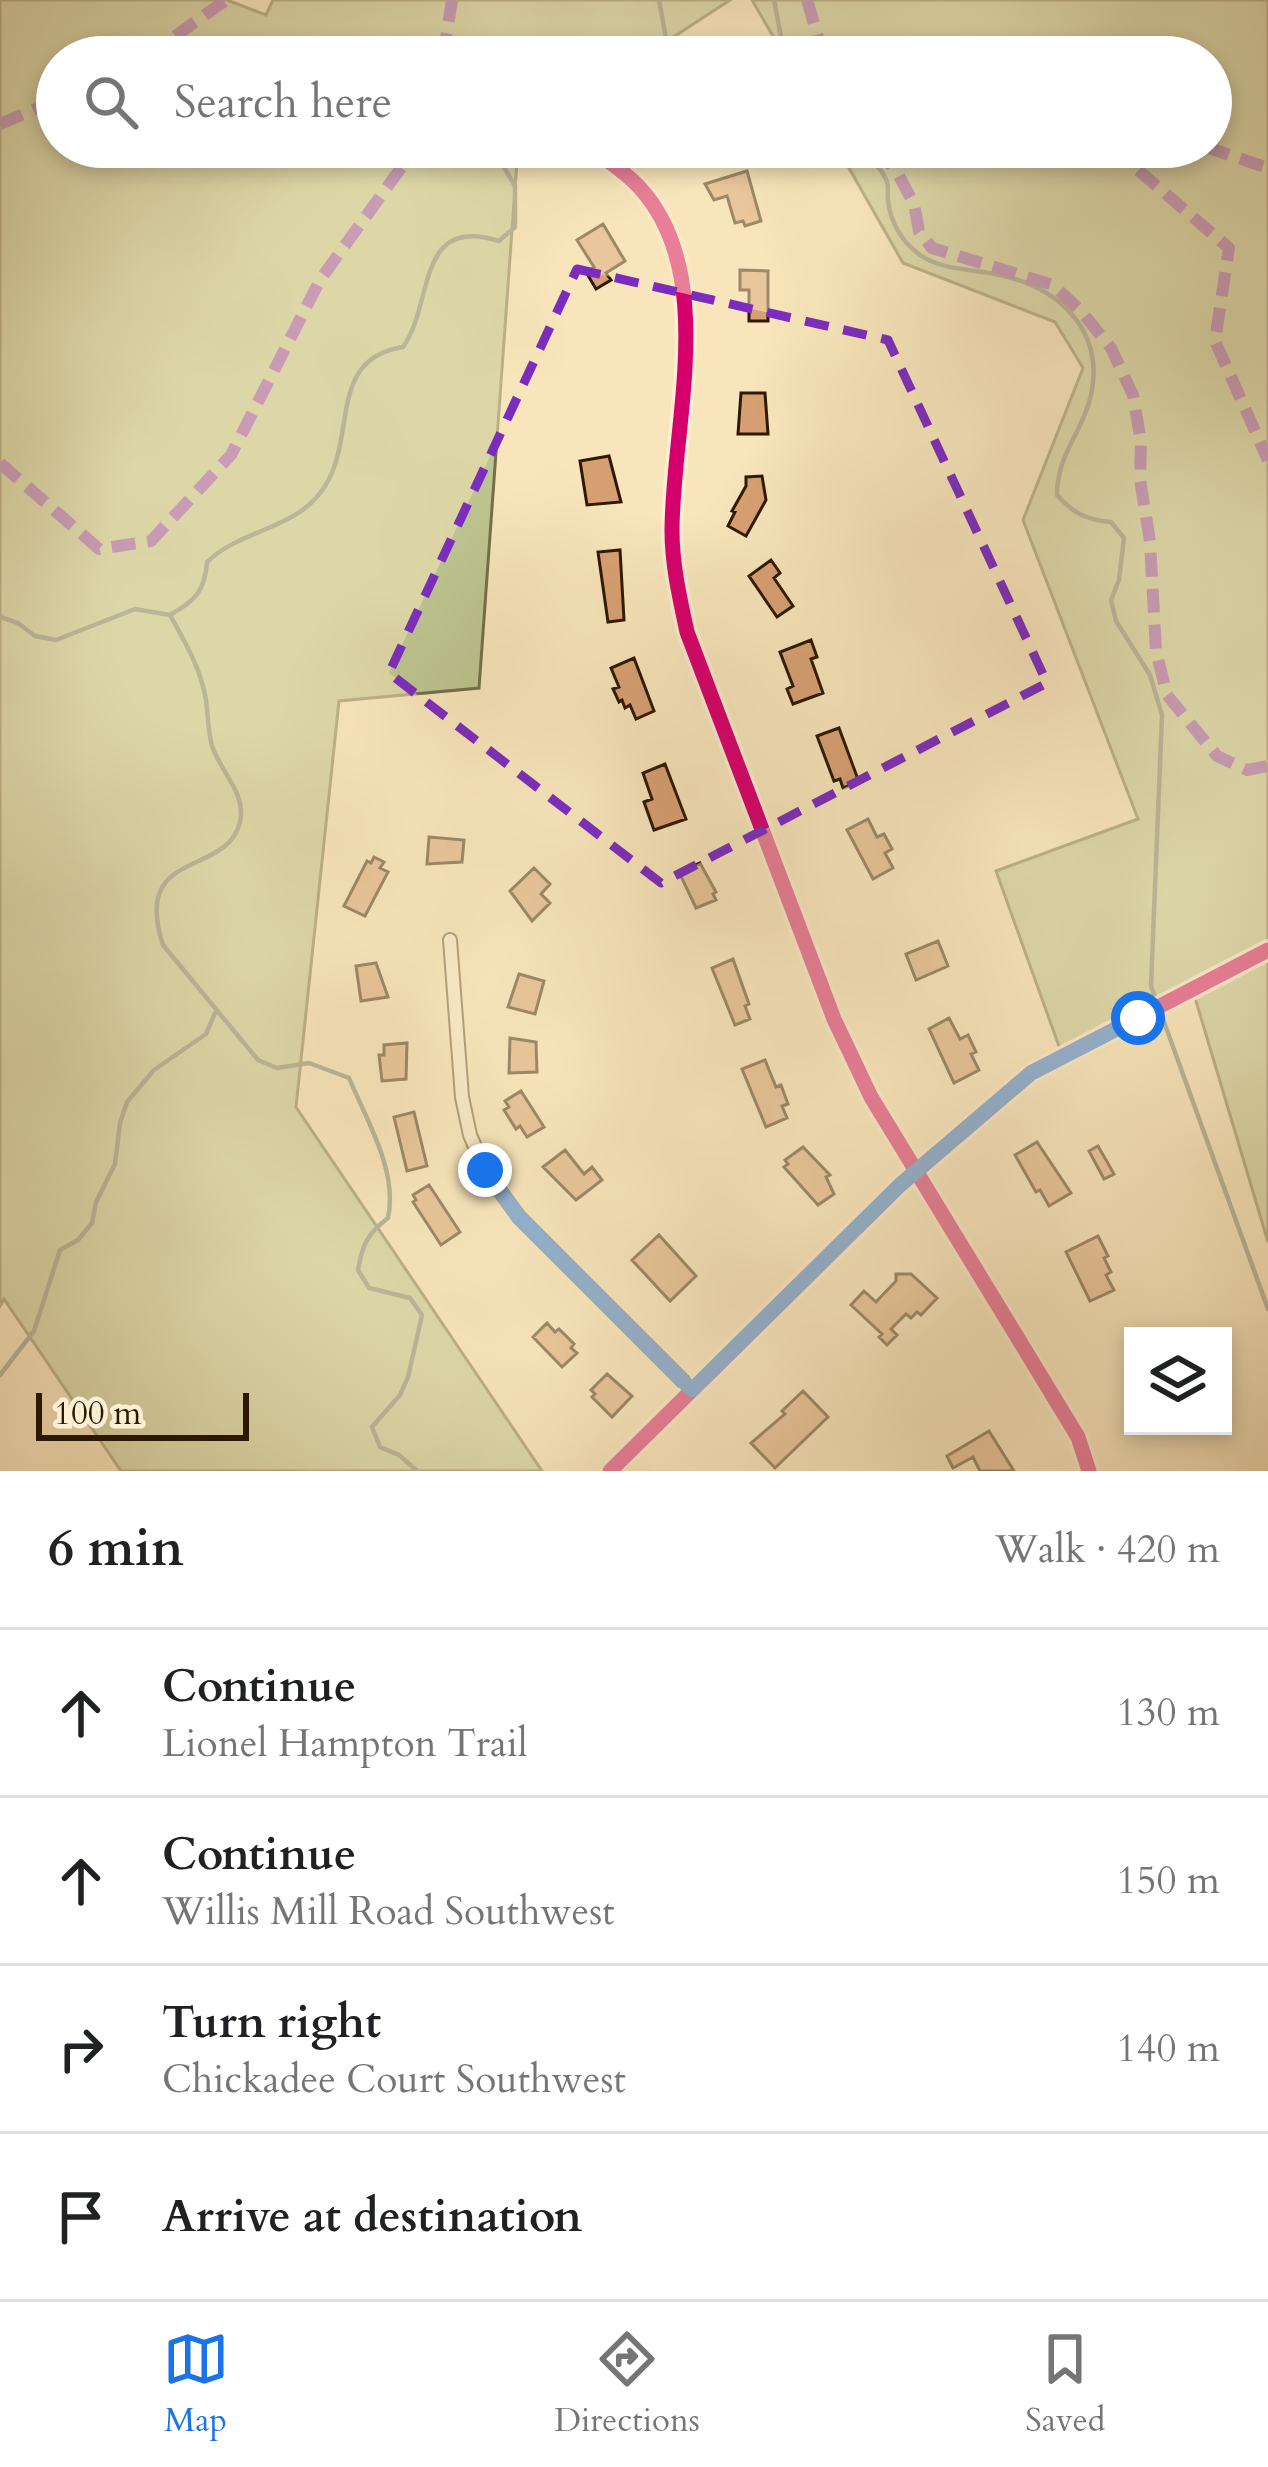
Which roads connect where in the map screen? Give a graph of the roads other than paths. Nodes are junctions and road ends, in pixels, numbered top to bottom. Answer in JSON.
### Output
{"nodes":[{"id":1,"x":616,"y":168,"type":"edge"},
{"id":2,"x":450,"y":940,"type":"dead end"},
{"id":3,"x":915,"y":1173,"type":"junction"},
{"id":4,"x":692,"y":1390,"type":"junction"},
{"id":5,"x":610,"y":1471,"type":"edge"},
{"id":6,"x":1089,"y":1471,"type":"edge"}],
"edges":[{"from":1,"to":3,"type":"street"},
{"from":2,"to":4,"type":"street"},
{"from":3,"to":4,"type":"street"},
{"from":3,"to":6,"type":"street"},
{"from":4,"to":5,"type":"street"}]}
